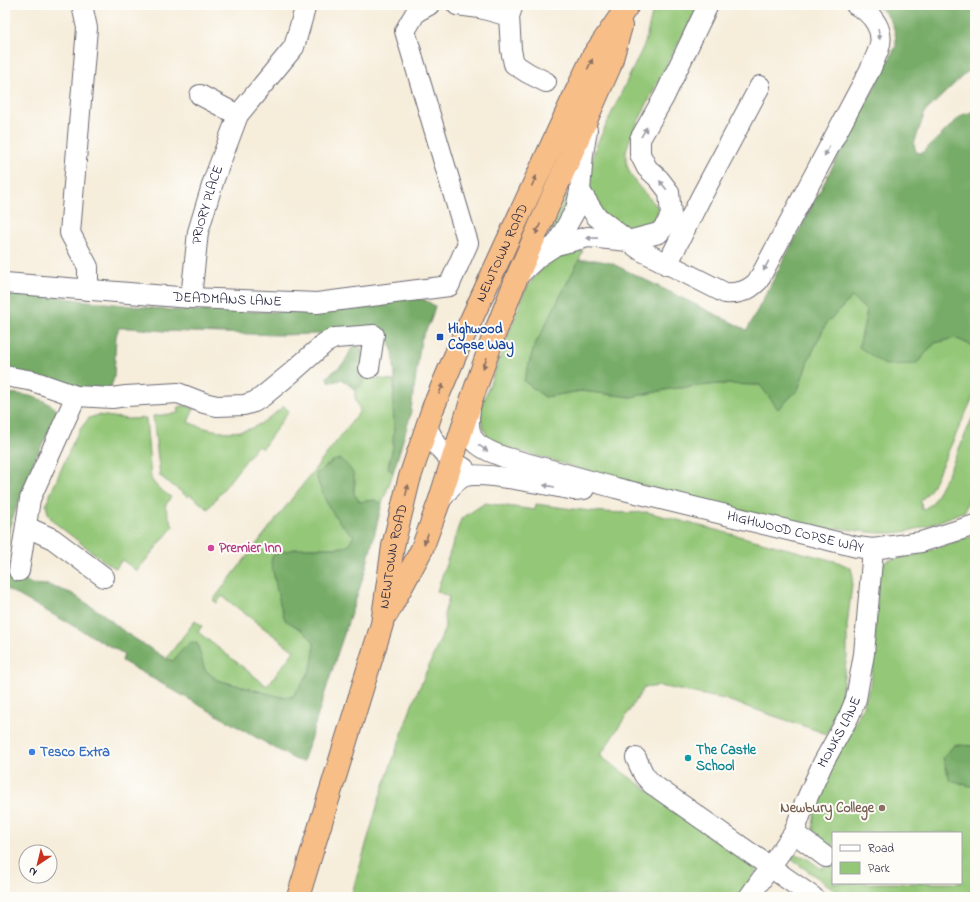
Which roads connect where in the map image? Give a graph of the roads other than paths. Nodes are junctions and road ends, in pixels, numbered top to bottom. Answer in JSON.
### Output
{"nodes":[{"id":1,"x":82,"y":5,"type":"edge"},
{"id":2,"x":306,"y":5,"type":"edge"},
{"id":3,"x":457,"y":5,"type":"edge"},
{"id":4,"x":708,"y":5,"type":"edge"},
{"id":5,"x":856,"y":5,"type":"edge"},
{"id":6,"x":419,"y":7,"type":"edge"},
{"id":7,"x":627,"y":8,"type":"edge"},
{"id":8,"x":511,"y":10,"type":"edge"},
{"id":9,"x":546,"y":82,"type":"dead end"},
{"id":10,"x":760,"y":86,"type":"dead end"},
{"id":11,"x":200,"y":95,"type":"dead end"},
{"id":12,"x":592,"y":107,"type":"junction"},
{"id":13,"x":238,"y":114,"type":"junction"},
{"id":14,"x":580,"y":191,"type":"junction"},
{"id":15,"x":700,"y":199,"type":"junction"},
{"id":16,"x":671,"y":206,"type":"junction"},
{"id":17,"x":628,"y":242,"type":"junction"},
{"id":18,"x":556,"y":245,"type":"junction"},
{"id":19,"x":667,"y":265,"type":"junction"},
{"id":20,"x":517,"y":278,"type":"junction"},
{"id":21,"x":5,"y":283,"type":"edge"},
{"id":22,"x":88,"y":290,"type":"junction"},
{"id":23,"x":191,"y":298,"type":"junction"},
{"id":24,"x":369,"y":368,"type":"dead end"},
{"id":25,"x":5,"y":376,"type":"edge"},
{"id":26,"x":76,"y":396,"type":"junction"},
{"id":27,"x":471,"y":401,"type":"junction"},
{"id":28,"x":427,"y":426,"type":"junction"},
{"id":29,"x":453,"y":461,"type":"junction"},
{"id":30,"x":485,"y":475,"type":"junction"},
{"id":31,"x":616,"y":488,"type":"junction"},
{"id":32,"x":439,"y":502,"type":"junction"},
{"id":33,"x":975,"y":525,"type":"edge"},
{"id":34,"x":27,"y":527,"type":"junction"},
{"id":35,"x":873,"y":549,"type":"junction"},
{"id":36,"x":19,"y":571,"type":"dead end"},
{"id":37,"x":104,"y":576,"type":"dead end"},
{"id":38,"x":382,"y":624,"type":"junction"},
{"id":39,"x":636,"y":758,"type":"dead end"},
{"id":40,"x":794,"y":833,"type":"junction"},
{"id":41,"x":826,"y":857,"type":"dead end"},
{"id":42,"x":770,"y":868,"type":"junction"},
{"id":43,"x":298,"y":897,"type":"edge"},
{"id":44,"x":749,"y":897,"type":"edge"},
{"id":45,"x":813,"y":897,"type":"edge"}],
"edges":[{"from":1,"to":22,"type":"street"},
{"from":2,"to":13,"type":"street","name":"PRIORY PLACE"},
{"from":3,"to":8,"type":"street"},
{"from":16,"to":4,"type":"street","one_way":true},
{"from":5,"to":19,"type":"street","one_way":true},
{"from":6,"to":23,"type":"street","name":"DEADMANS LANE"},
{"from":7,"to":12,"type":"highway","name":"NEWTOWN ROAD"},
{"from":28,"to":7,"type":"highway","name":"NEWTOWN ROAD","one_way":true},
{"from":8,"to":9,"type":"street"},
{"from":10,"to":15,"type":"street"},
{"from":11,"to":13,"type":"street"},
{"from":12,"to":14,"type":"street"},
{"from":12,"to":20,"type":"highway","name":"NEWTOWN ROAD","one_way":true},
{"from":13,"to":23,"type":"street","name":"PRIORY PLACE"},
{"from":14,"to":17,"type":"street"},
{"from":14,"to":18,"type":"street"},
{"from":15,"to":16,"type":"street"},
{"from":15,"to":19,"type":"street"},
{"from":16,"to":17,"type":"street"},
{"from":17,"to":18,"type":"street","one_way":true},
{"from":17,"to":19,"type":"street"},
{"from":18,"to":20,"type":"street"},
{"from":20,"to":27,"type":"highway","name":"NEWTOWN ROAD","one_way":true},
{"from":21,"to":22,"type":"street","name":"DEADMANS LANE"},
{"from":22,"to":23,"type":"street","name":"DEADMANS LANE"},
{"from":24,"to":26,"type":"street"},
{"from":25,"to":26,"type":"street"},
{"from":26,"to":34,"type":"street"},
{"from":27,"to":29,"type":"highway","name":"NEWTOWN ROAD"},
{"from":27,"to":31,"type":"street","name":"HIGHWOOD COPSE WAY","one_way":true},
{"from":28,"to":29,"type":"street"},
{"from":38,"to":28,"type":"highway","name":"NEWTOWN ROAD","one_way":true},
{"from":29,"to":30,"type":"street"},
{"from":29,"to":32,"type":"highway","name":"NEWTOWN ROAD"},
{"from":31,"to":30,"type":"street","name":"HIGHWOOD COPSE WAY","one_way":true},
{"from":30,"to":32,"type":"street","name":"HIGHWOOD COPSE WAY"},
{"from":31,"to":35,"type":"street","name":"HIGHWOOD COPSE WAY"},
{"from":32,"to":38,"type":"highway","name":"NEWTOWN ROAD","one_way":true},
{"from":33,"to":35,"type":"street","name":"HIGHWOOD COPSE WAY"},
{"from":34,"to":36,"type":"street"},
{"from":34,"to":37,"type":"street"},
{"from":35,"to":40,"type":"street","name":"MONKS LANE"},
{"from":38,"to":43,"type":"highway","name":"NEWTOWN ROAD"},
{"from":39,"to":42,"type":"street"},
{"from":40,"to":41,"type":"street"},
{"from":40,"to":42,"type":"street","name":"MONKS LANE"},
{"from":42,"to":44,"type":"street","name":"MONKS LANE"},
{"from":42,"to":45,"type":"street"}]}
